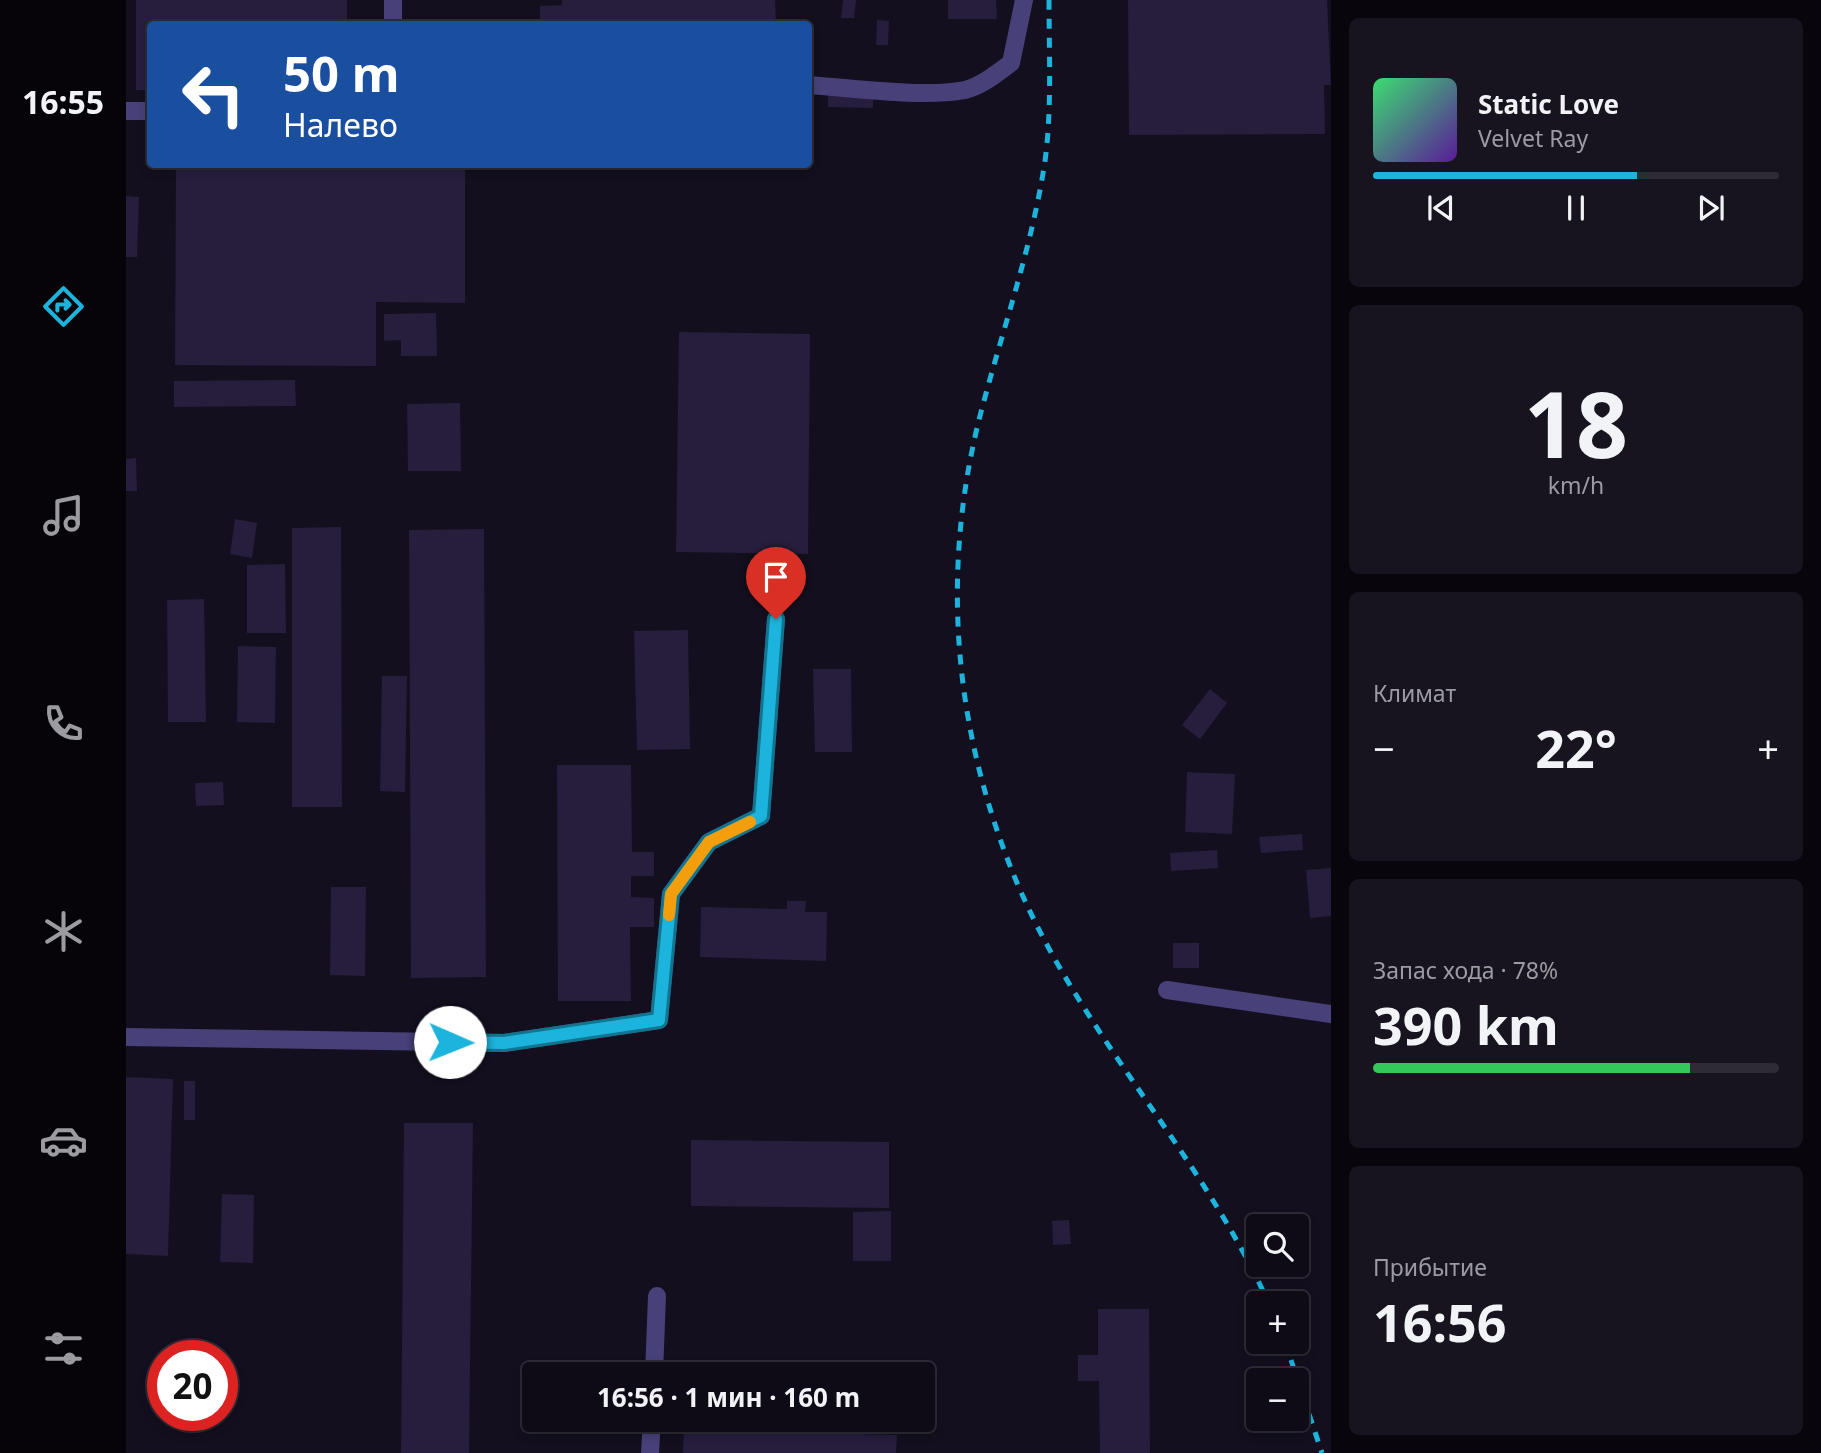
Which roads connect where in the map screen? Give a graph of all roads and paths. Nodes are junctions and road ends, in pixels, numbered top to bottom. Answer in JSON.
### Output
{"nodes":[{"id":1,"x":393,"y":0,"type":"edge"},
{"id":2,"x":1024,"y":0,"type":"edge"},
{"id":3,"x":393,"y":21,"type":"edge"},
{"id":4,"x":812,"y":85,"type":"edge"},
{"id":5,"x":126,"y":111,"type":"edge"},
{"id":6,"x":147,"y":111,"type":"edge"},
{"id":7,"x":776,"y":619,"type":"dead end"},
{"id":8,"x":1167,"y":990,"type":"dead end"},
{"id":9,"x":1331,"y":1014,"type":"edge"},
{"id":10,"x":126,"y":1037,"type":"edge"},
{"id":11,"x":657,"y":1296,"type":"dead end"},
{"id":12,"x":654,"y":1362,"type":"edge"},
{"id":13,"x":651,"y":1432,"type":"edge"},
{"id":14,"x":650,"y":1453,"type":"edge"}],
"edges":[{"from":1,"to":3,"type":"lane"},
{"from":2,"to":4,"type":"lane"},
{"from":5,"to":6,"type":"lane"},
{"from":7,"to":10,"type":"lane"},
{"from":8,"to":9,"type":"lane"},
{"from":11,"to":12,"type":"lane"},
{"from":13,"to":14,"type":"lane"}]}
